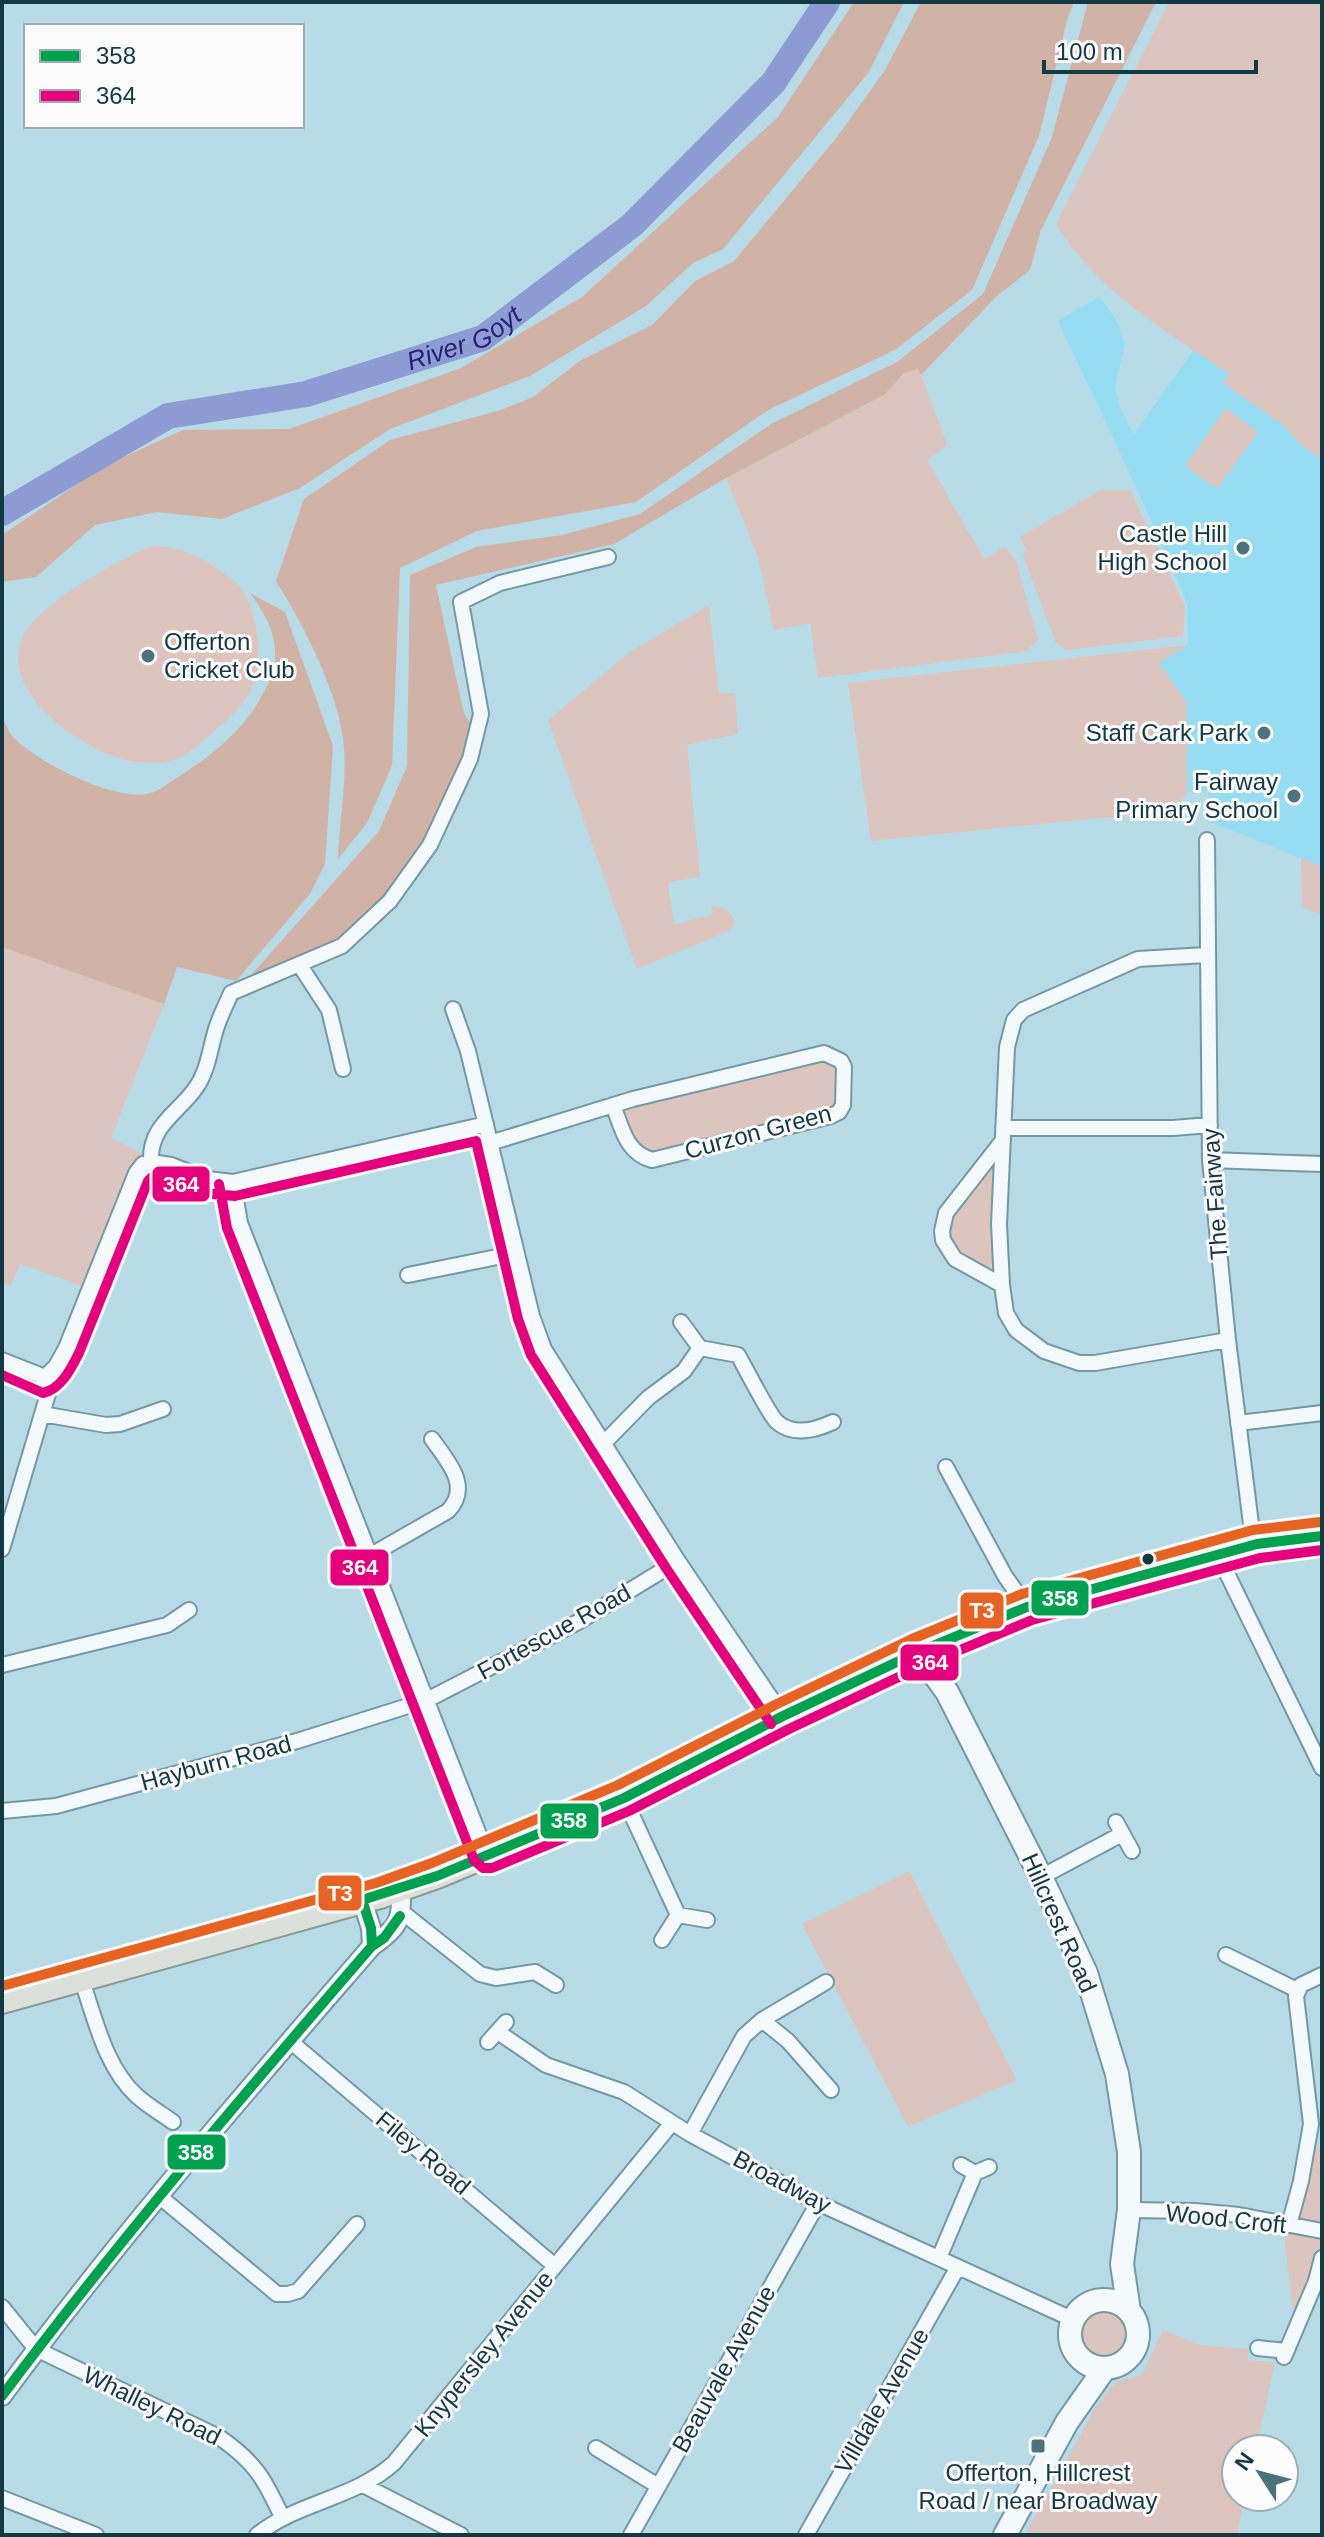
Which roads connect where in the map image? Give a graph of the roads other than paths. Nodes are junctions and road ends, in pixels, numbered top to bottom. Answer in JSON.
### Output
{"nodes":[{"id":1,"x":608,"y":557,"type":"dead end"},
{"id":2,"x":1207,"y":840,"type":"dead end"},
{"id":3,"x":1206,"y":955,"type":"junction"},
{"id":4,"x":299,"y":964,"type":"junction"},
{"id":5,"x":453,"y":1009,"type":"dead end"},
{"id":6,"x":343,"y":1069,"type":"dead end"},
{"id":7,"x":613,"y":1105,"type":"junction"},
{"id":8,"x":486,"y":1124,"type":"junction"},
{"id":9,"x":1210,"y":1125,"type":"junction"},
{"id":10,"x":1003,"y":1134,"type":"junction"},
{"id":11,"x":490,"y":1143,"type":"junction"},
{"id":12,"x":1210,"y":1160,"type":"junction"},
{"id":13,"x":151,"y":1162,"type":"junction"},
{"id":14,"x":1322,"y":1164,"type":"edge"},
{"id":15,"x":233,"y":1182,"type":"junction"},
{"id":16,"x":517,"y":1253,"type":"junction"},
{"id":17,"x":408,"y":1275,"type":"dead end"},
{"id":18,"x":1002,"y":1285,"type":"junction"},
{"id":19,"x":681,"y":1322,"type":"dead end"},
{"id":20,"x":1228,"y":1340,"type":"junction"},
{"id":21,"x":700,"y":1348,"type":"junction"},
{"id":22,"x":2,"y":1360,"type":"edge"},
{"id":23,"x":43,"y":1379,"type":"junction"},
{"id":24,"x":163,"y":1409,"type":"dead end"},
{"id":25,"x":1322,"y":1413,"type":"edge"},
{"id":26,"x":42,"y":1414,"type":"junction"},
{"id":27,"x":833,"y":1422,"type":"dead end"},
{"id":28,"x":1238,"y":1423,"type":"junction"},
{"id":29,"x":432,"y":1439,"type":"dead end"},
{"id":30,"x":603,"y":1444,"type":"junction"},
{"id":31,"x":946,"y":1467,"type":"dead end"},
{"id":32,"x":1322,"y":1536,"type":"edge"},
{"id":33,"x":1257,"y":1544,"type":"junction"},
{"id":34,"x":2,"y":1549,"type":"edge"},
{"id":35,"x":371,"y":1555,"type":"junction"},
{"id":36,"x":1218,"y":1555,"type":"junction"},
{"id":37,"x":678,"y":1561,"type":"junction"},
{"id":38,"x":1027,"y":1607,"type":"junction"},
{"id":39,"x":189,"y":1610,"type":"dead end"},
{"id":40,"x":927,"y":1648,"type":"junction"},
{"id":41,"x":2,"y":1665,"type":"edge"},
{"id":42,"x":427,"y":1700,"type":"junction"},
{"id":43,"x":783,"y":1716,"type":"junction"},
{"id":44,"x":1322,"y":1768,"type":"edge"},
{"id":45,"x":624,"y":1798,"type":"junction"},
{"id":46,"x":2,"y":1811,"type":"edge"},
{"id":47,"x":1132,"y":1851,"type":"dead end"},
{"id":48,"x":487,"y":1855,"type":"junction"},
{"id":49,"x":1041,"y":1877,"type":"junction"},
{"id":50,"x":386,"y":1899,"type":"junction"},
{"id":51,"x":678,"y":1915,"type":"junction"},
{"id":52,"x":707,"y":1920,"type":"dead end"},
{"id":53,"x":662,"y":1940,"type":"dead end"},
{"id":54,"x":372,"y":1946,"type":"junction"},
{"id":55,"x":1226,"y":1955,"type":"dead end"},
{"id":56,"x":1322,"y":1975,"type":"edge"},
{"id":57,"x":81,"y":1978,"type":"junction"},
{"id":58,"x":826,"y":1982,"type":"dead end"},
{"id":59,"x":556,"y":1985,"type":"dead end"},
{"id":60,"x":1297,"y":1990,"type":"junction"},
{"id":61,"x":2,"y":2001,"type":"edge"},
{"id":62,"x":762,"y":2020,"type":"junction"},
{"id":63,"x":497,"y":2032,"type":"dead end"},
{"id":64,"x":290,"y":2041,"type":"junction"},
{"id":65,"x":831,"y":2090,"type":"dead end"},
{"id":66,"x":173,"y":2122,"type":"dead end"},
{"id":67,"x":672,"y":2123,"type":"junction"},
{"id":68,"x":690,"y":2134,"type":"junction"},
{"id":69,"x":961,"y":2165,"type":"dead end"},
{"id":70,"x":989,"y":2167,"type":"dead end"},
{"id":71,"x":975,"y":2173,"type":"junction"},
{"id":72,"x":159,"y":2196,"type":"junction"},
{"id":73,"x":818,"y":2203,"type":"junction"},
{"id":74,"x":1129,"y":2210,"type":"junction"},
{"id":75,"x":357,"y":2224,"type":"dead end"},
{"id":76,"x":1289,"y":2225,"type":"junction"},
{"id":77,"x":1322,"y":2231,"type":"edge"},
{"id":78,"x":939,"y":2258,"type":"junction"},
{"id":79,"x":1322,"y":2258,"type":"edge"},
{"id":80,"x":1122,"y":2264,"type":"junction"},
{"id":81,"x":555,"y":2266,"type":"junction"},
{"id":82,"x":958,"y":2267,"type":"junction"},
{"id":83,"x":1103,"y":2300,"type":"junction"},
{"id":84,"x":2,"y":2307,"type":"edge"},
{"id":85,"x":1129,"y":2311,"type":"junction"},
{"id":86,"x":1074,"y":2320,"type":"junction"},
{"id":87,"x":1258,"y":2348,"type":"dead end"},
{"id":88,"x":36,"y":2349,"type":"junction"},
{"id":89,"x":1081,"y":2358,"type":"junction"},
{"id":90,"x":1105,"y":2368,"type":"junction"},
{"id":91,"x":2,"y":2396,"type":"edge"},
{"id":92,"x":1067,"y":2422,"type":"junction"},
{"id":93,"x":596,"y":2448,"type":"dead end"},
{"id":94,"x":363,"y":2485,"type":"junction"},
{"id":95,"x":658,"y":2486,"type":"junction"},
{"id":96,"x":2,"y":2498,"type":"edge"},
{"id":97,"x":282,"y":2517,"type":"junction"},
{"id":98,"x":96,"y":2535,"type":"edge"},
{"id":99,"x":257,"y":2535,"type":"edge"},
{"id":100,"x":461,"y":2535,"type":"edge"},
{"id":101,"x":631,"y":2535,"type":"edge"},
{"id":102,"x":806,"y":2535,"type":"edge"},
{"id":103,"x":1005,"y":2535,"type":"edge"}],
"edges":[{"from":1,"to":4,"type":"street"},
{"from":2,"to":3,"type":"street","name":"The Fairway"},
{"from":3,"to":9,"type":"street","name":"The Fairway"},
{"from":3,"to":10,"type":"street"},
{"from":4,"to":6,"type":"street"},
{"from":4,"to":13,"type":"street"},
{"from":5,"to":8,"type":"street"},
{"from":7,"to":7,"type":"street","name":"Curzon Green"},
{"from":7,"to":11,"type":"street","name":"Curzon Green"},
{"from":8,"to":11,"type":"street"},
{"from":8,"to":15,"type":"street"},
{"from":9,"to":10,"type":"street"},
{"from":9,"to":12,"type":"street","name":"The Fairway"},
{"from":10,"to":18,"type":"street"},
{"from":10,"to":18,"type":"street"},
{"from":11,"to":16,"type":"street"},
{"from":12,"to":14,"type":"street"},
{"from":12,"to":20,"type":"street","name":"The Fairway"},
{"from":13,"to":15,"type":"street"},
{"from":13,"to":23,"type":"street"},
{"from":15,"to":35,"type":"street"},
{"from":16,"to":17,"type":"street"},
{"from":16,"to":30,"type":"street"},
{"from":18,"to":20,"type":"street"},
{"from":19,"to":21,"type":"street"},
{"from":20,"to":28,"type":"street","name":"The Fairway"},
{"from":21,"to":27,"type":"street"},
{"from":21,"to":30,"type":"street"},
{"from":22,"to":23,"type":"street"},
{"from":23,"to":26,"type":"street"},
{"from":24,"to":26,"type":"street"},
{"from":25,"to":28,"type":"street"},
{"from":26,"to":34,"type":"street"},
{"from":28,"to":33,"type":"street","name":"The Fairway"},
{"from":29,"to":35,"type":"street"},
{"from":30,"to":37,"type":"street"},
{"from":31,"to":38,"type":"street"},
{"from":32,"to":33,"type":"main road"},
{"from":33,"to":36,"type":"main road"},
{"from":35,"to":42,"type":"street"},
{"from":36,"to":38,"type":"main road"},
{"from":36,"to":44,"type":"street"},
{"from":37,"to":42,"type":"street","name":"Fortescue Road"},
{"from":37,"to":43,"type":"street"},
{"from":38,"to":40,"type":"main road"},
{"from":39,"to":41,"type":"street"},
{"from":40,"to":43,"type":"main road"},
{"from":40,"to":49,"type":"main road","name":"Hillcrest Road"},
{"from":42,"to":46,"type":"street","name":"Hayburn Road"},
{"from":42,"to":48,"type":"street"},
{"from":43,"to":45,"type":"main road"},
{"from":45,"to":48,"type":"main road"},
{"from":45,"to":51,"type":"street"},
{"from":47,"to":49,"type":"street"},
{"from":48,"to":50,"type":"main road"},
{"from":49,"to":74,"type":"main road","name":"Hillcrest Road"},
{"from":50,"to":54,"type":"street"},
{"from":50,"to":54,"type":"street"},
{"from":50,"to":57,"type":"main road"},
{"from":50,"to":59,"type":"street"},
{"from":51,"to":52,"type":"street"},
{"from":51,"to":53,"type":"street"},
{"from":54,"to":64,"type":"street"},
{"from":55,"to":60,"type":"street"},
{"from":56,"to":60,"type":"street"},
{"from":57,"to":61,"type":"main road"},
{"from":57,"to":66,"type":"street"},
{"from":58,"to":62,"type":"street"},
{"from":60,"to":76,"type":"street"},
{"from":62,"to":65,"type":"street"},
{"from":62,"to":68,"type":"street"},
{"from":63,"to":67,"type":"street","name":"Broadway"},
{"from":64,"to":72,"type":"street"},
{"from":64,"to":81,"type":"street","name":"Filey Road"},
{"from":67,"to":68,"type":"street","name":"Broadway"},
{"from":67,"to":81,"type":"street","name":"Knypersley Avenue"},
{"from":68,"to":73,"type":"street","name":"Broadway"},
{"from":69,"to":71,"type":"street"},
{"from":70,"to":71,"type":"street"},
{"from":71,"to":78,"type":"street"},
{"from":72,"to":75,"type":"street"},
{"from":72,"to":88,"type":"street"},
{"from":73,"to":78,"type":"street","name":"Broadway"},
{"from":73,"to":95,"type":"street","name":"Beauvale Avenue"},
{"from":74,"to":76,"type":"street","name":"Wood Croft"},
{"from":74,"to":80,"type":"main road","name":"Hillcrest Road"},
{"from":76,"to":77,"type":"street","name":"Wood Croft"},
{"from":78,"to":82,"type":"street","name":"Broadway"},
{"from":79,"to":87,"type":"street"},
{"from":80,"to":83,"type":"main road","name":"Hillcrest Road"},
{"from":80,"to":85,"type":"main road","name":"Hillcrest Road"},
{"from":81,"to":94,"type":"street","name":"Knypersley Avenue"},
{"from":82,"to":86,"type":"street","name":"Broadway"},
{"from":82,"to":102,"type":"street","name":"Villdale Avenue"},
{"from":83,"to":85,"type":"main road"},
{"from":83,"to":86,"type":"main road","name":"Hillcrest Road"},
{"from":84,"to":88,"type":"street"},
{"from":85,"to":90,"type":"main road","name":"Hillcrest Road"},
{"from":86,"to":89,"type":"main road","name":"Hillcrest Road"},
{"from":88,"to":91,"type":"street"},
{"from":88,"to":97,"type":"street","name":"Whalley Road"},
{"from":89,"to":90,"type":"main road"},
{"from":89,"to":92,"type":"main road","name":"Hillcrest Road"},
{"from":90,"to":92,"type":"main road","name":"Hillcrest Road"},
{"from":92,"to":103,"type":"main road","name":"Hillcrest Road"},
{"from":93,"to":95,"type":"street"},
{"from":94,"to":97,"type":"street","name":"Knypersley Avenue"},
{"from":94,"to":100,"type":"street"},
{"from":95,"to":101,"type":"street","name":"Beauvale Avenue"},
{"from":96,"to":98,"type":"street"},
{"from":97,"to":99,"type":"street","name":"Knypersley Avenue"}]}
